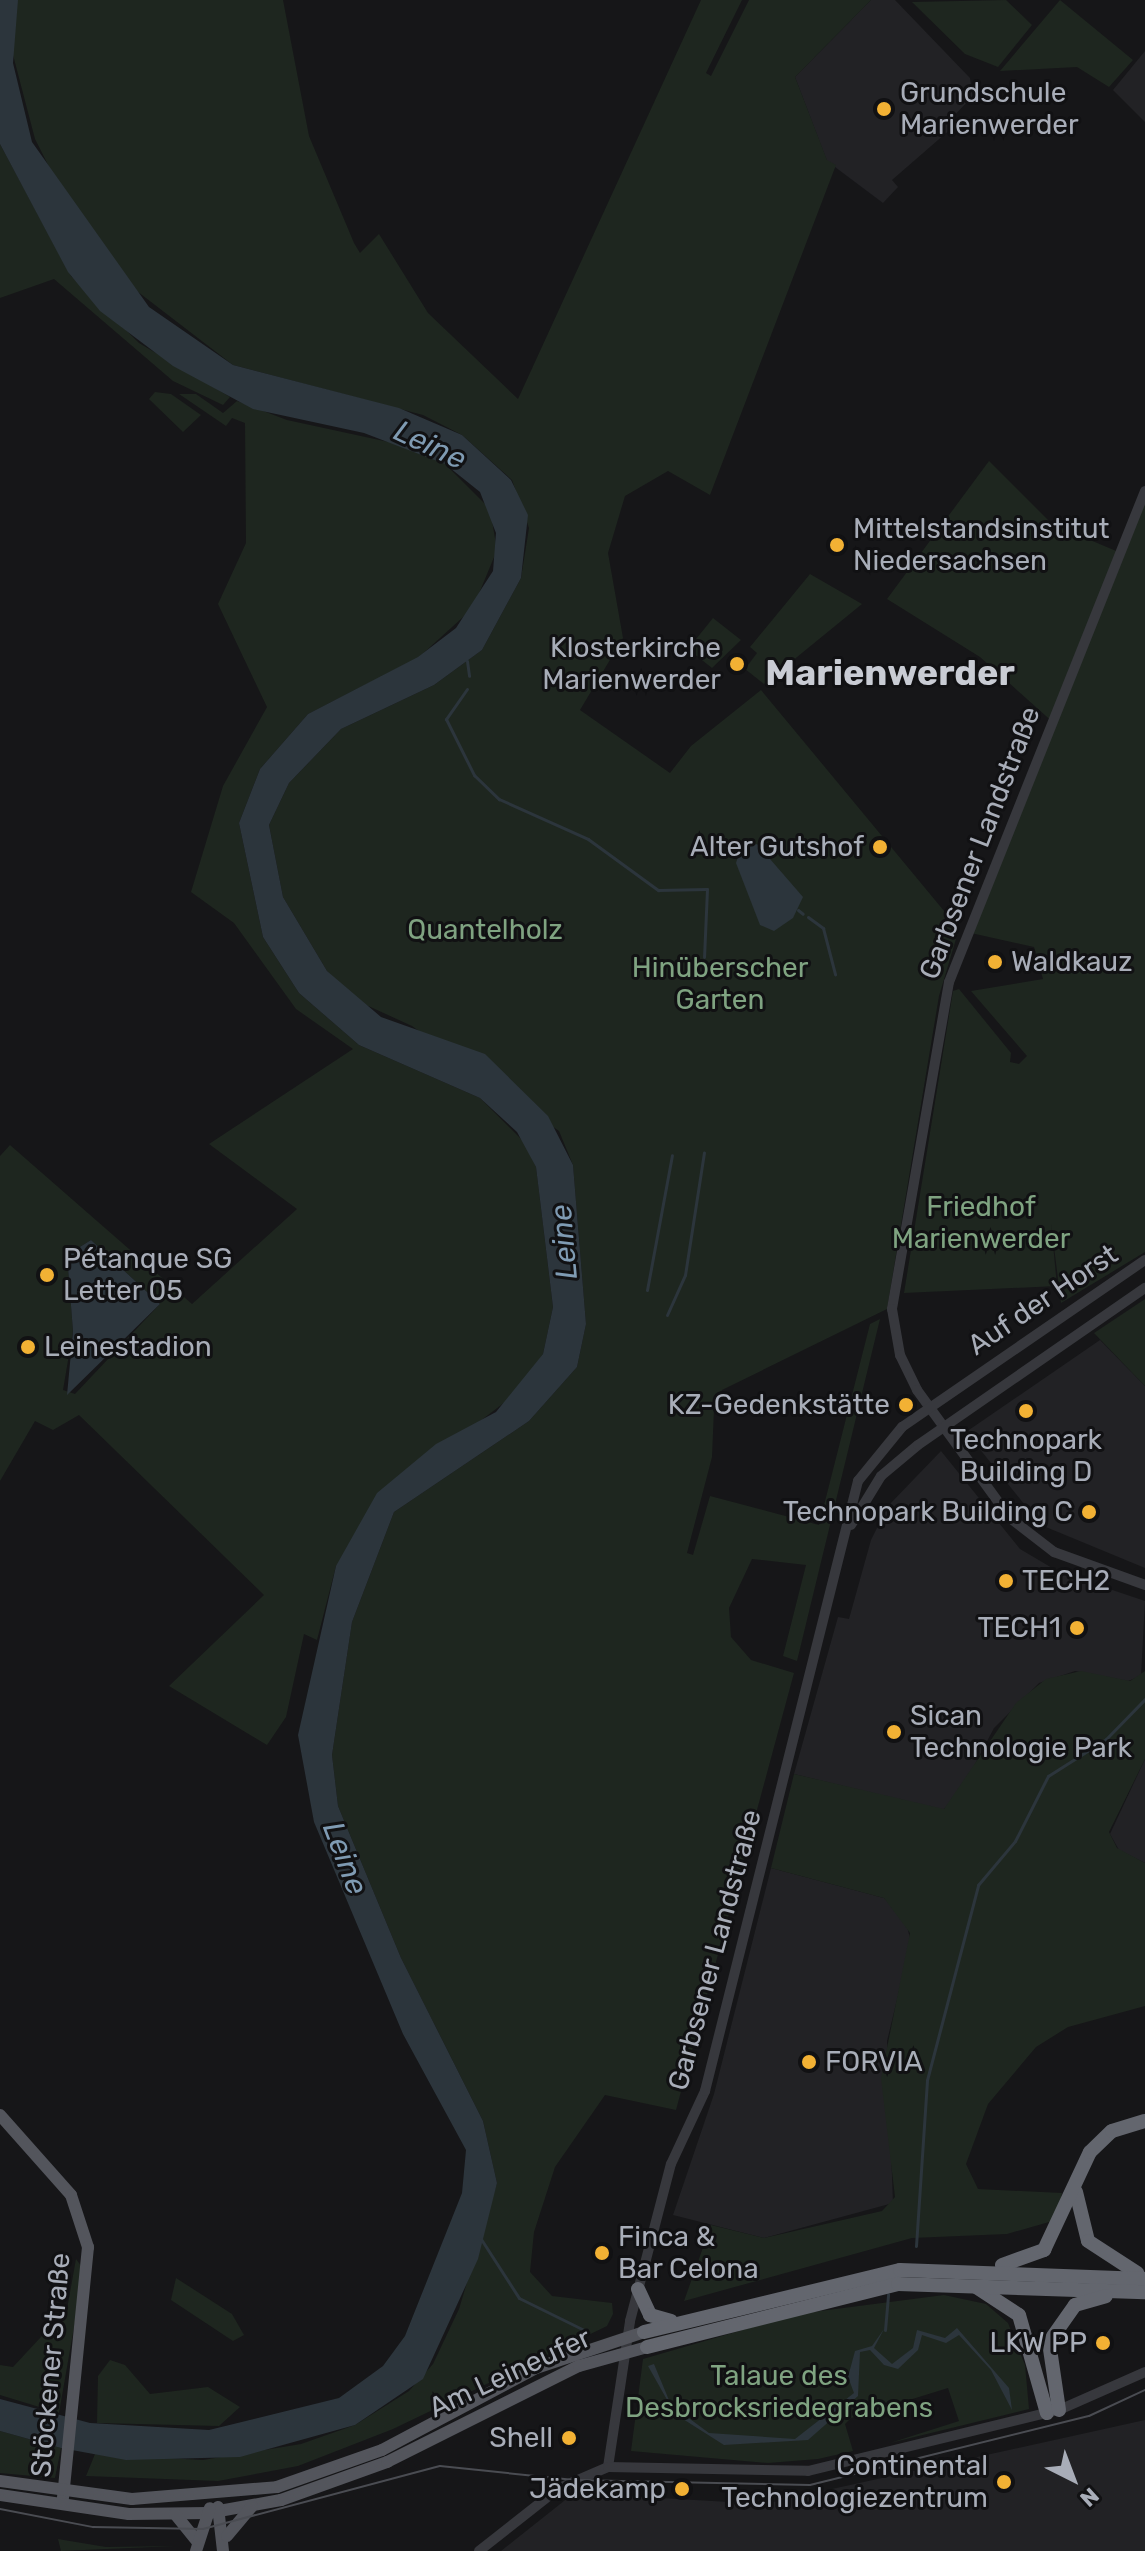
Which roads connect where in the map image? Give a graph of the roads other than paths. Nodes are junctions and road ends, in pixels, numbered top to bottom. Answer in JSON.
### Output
{"nodes":[{"id":1,"x":1145,"y":491,"type":"edge"},
{"id":2,"x":1145,"y":1260,"type":"edge"},
{"id":3,"x":1145,"y":1288,"type":"edge"},
{"id":4,"x":929,"y":1407,"type":"junction"},
{"id":5,"x":943,"y":1427,"type":"junction"},
{"id":6,"x":840,"y":1557,"type":"junction"},
{"id":7,"x":1145,"y":1585,"type":"edge"},
{"id":8,"x":0,"y":2115,"type":"edge"},
{"id":9,"x":1145,"y":2121,"type":"edge"},
{"id":10,"x":1076,"y":2188,"type":"junction"},
{"id":11,"x":981,"y":2270,"type":"junction"},
{"id":12,"x":1145,"y":2277,"type":"edge"},
{"id":13,"x":964,"y":2282,"type":"junction"},
{"id":14,"x":638,"y":2289,"type":"junction"},
{"id":15,"x":1145,"y":2293,"type":"edge"},
{"id":16,"x":680,"y":2322,"type":"junction"},
{"id":17,"x":627,"y":2336,"type":"junction"},
{"id":18,"x":646,"y":2339,"type":"junction"},
{"id":19,"x":626,"y":2351,"type":"junction"},
{"id":20,"x":1145,"y":2372,"type":"edge"},
{"id":21,"x":1053,"y":2411,"type":"junction"},
{"id":22,"x":608,"y":2467,"type":"junction"},
{"id":23,"x":0,"y":2481,"type":"edge"},
{"id":24,"x":64,"y":2491,"type":"junction"},
{"id":25,"x":0,"y":2495,"type":"edge"},
{"id":26,"x":213,"y":2497,"type":"junction"},
{"id":27,"x":61,"y":2506,"type":"junction"},
{"id":28,"x":252,"y":2506,"type":"junction"},
{"id":29,"x":214,"y":2512,"type":"junction"},
{"id":30,"x":175,"y":2514,"type":"junction"},
{"id":31,"x":227,"y":2536,"type":"junction"},
{"id":32,"x":197,"y":2547,"type":"edge"},
{"id":33,"x":223,"y":2551,"type":"edge"},
{"id":34,"x":479,"y":2551,"type":"edge"}],
"edges":[{"from":1,"to":4,"type":"street","name":"Garbsener Landstraße"},
{"from":2,"to":4,"type":"street","name":"Auf der Horst"},
{"from":3,"to":5,"type":"street","name":"Auf der Horst"},
{"from":4,"to":5,"type":"street","name":"Garbsener Landstraße"},
{"from":4,"to":6,"type":"street","name":"Garbsener Landstraße"},
{"from":5,"to":6,"type":"street","name":"Garbsener Landstraße"},
{"from":5,"to":7,"type":"street"},
{"from":6,"to":14,"type":"street","name":"Garbsener Landstraße"},
{"from":8,"to":24,"type":"main road","name":"Stöckener Straße"},
{"from":9,"to":10,"type":"highway"},
{"from":10,"to":11,"type":"highway"},
{"from":10,"to":12,"type":"highway"},
{"from":11,"to":12,"type":"highway","name":"Am Leineufer"},
{"from":11,"to":16,"type":"highway","name":"Am Leineufer"},
{"from":13,"to":15,"type":"highway","name":"Am Leineufer"},
{"from":13,"to":18,"type":"highway","name":"Am Leineufer"},
{"from":13,"to":21,"type":"highway"},
{"from":14,"to":16,"type":"highway"},
{"from":14,"to":17,"type":"street","name":"Garbsener Landstraße"},
{"from":15,"to":21,"type":"highway"},
{"from":16,"to":18,"type":"highway","name":"Am Leineufer"},
{"from":17,"to":18,"type":"main road","name":"Am Leineufer"},
{"from":17,"to":19,"type":"street","name":"Garbsener Landstraße"},
{"from":17,"to":26,"type":"main road","name":"Am Leineufer"},
{"from":18,"to":19,"type":"main road","name":"Am Leineufer"},
{"from":19,"to":22,"type":"street"},
{"from":19,"to":28,"type":"main road","name":"Am Leineufer"},
{"from":20,"to":21,"type":"street"},
{"from":21,"to":22,"type":"street"},
{"from":22,"to":34,"type":"street"},
{"from":23,"to":24,"type":"main road","name":"Am Leineufer"},
{"from":24,"to":26,"type":"main road","name":"Am Leineufer"},
{"from":24,"to":27,"type":"main road","name":"Stöckener Straße"},
{"from":25,"to":27,"type":"main road","name":"Am Leineufer"},
{"from":26,"to":29,"type":"main road"},
{"from":27,"to":30,"type":"main road","name":"Am Leineufer"},
{"from":28,"to":29,"type":"main road","name":"Am Leineufer"},
{"from":28,"to":31,"type":"main road"},
{"from":29,"to":30,"type":"main road","name":"Am Leineufer"},
{"from":29,"to":31,"type":"main road"},
{"from":29,"to":32,"type":"main road"},
{"from":30,"to":32,"type":"main road"},
{"from":31,"to":33,"type":"main road"}]}
